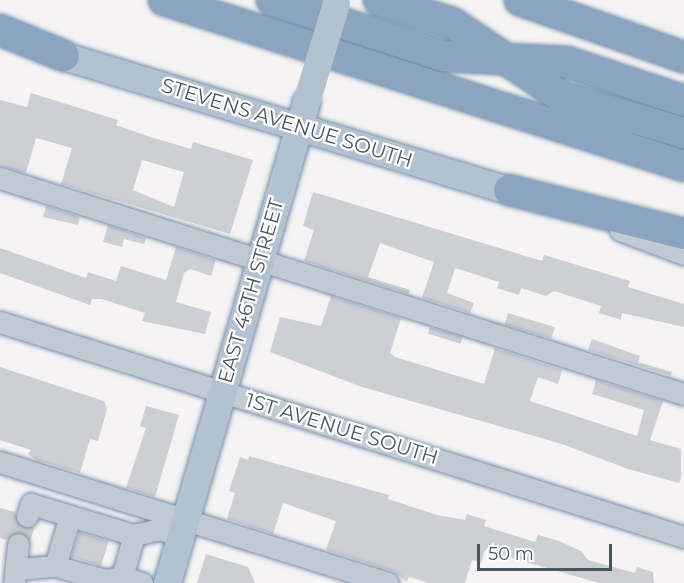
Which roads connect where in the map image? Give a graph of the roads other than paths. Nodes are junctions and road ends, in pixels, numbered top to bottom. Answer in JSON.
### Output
{"nodes":[{"id":1,"x":164,"y":0,"type":"edge"},
{"id":2,"x":272,"y":0,"type":"edge"},
{"id":3,"x":336,"y":0,"type":"edge"},
{"id":4,"x":379,"y":0,"type":"edge"},
{"id":5,"x":520,"y":0,"type":"edge"},
{"id":6,"x":0,"y":30,"type":"edge"},
{"id":7,"x":0,"y":36,"type":"edge"},
{"id":8,"x":64,"y":56,"type":"junction"},
{"id":9,"x":684,"y":57,"type":"edge"},
{"id":10,"x":512,"y":61,"type":"junction"},
{"id":11,"x":684,"y":101,"type":"edge"},
{"id":12,"x":303,"y":114,"type":"junction"},
{"id":13,"x":684,"y":133,"type":"edge"},
{"id":14,"x":684,"y":166,"type":"edge"},
{"id":15,"x":0,"y":178,"type":"edge"},
{"id":16,"x":509,"y":190,"type":"junction"},
{"id":17,"x":684,"y":234,"type":"edge"},
{"id":18,"x":684,"y":254,"type":"edge"},
{"id":19,"x":261,"y":261,"type":"junction"},
{"id":20,"x":0,"y":322,"type":"edge"},
{"id":21,"x":222,"y":392,"type":"junction"},
{"id":22,"x":684,"y":394,"type":"edge"},
{"id":23,"x":0,"y":462,"type":"edge"},
{"id":24,"x":27,"y":516,"type":"dead end"},
{"id":25,"x":70,"y":516,"type":"junction"},
{"id":26,"x":183,"y":527,"type":"junction"},
{"id":27,"x":134,"y":535,"type":"junction"},
{"id":28,"x":684,"y":537,"type":"edge"},
{"id":29,"x":18,"y":544,"type":"tunnel mouth"},
{"id":30,"x":55,"y":566,"type":"junction"},
{"id":31,"x":17,"y":576,"type":"edge"},
{"id":32,"x":122,"y":577,"type":"junction"},
{"id":33,"x":142,"y":583,"type":"edge"},
{"id":34,"x":166,"y":583,"type":"edge"},
{"id":35,"x":388,"y":583,"type":"edge"}],
"edges":[{"from":1,"to":14,"type":"highway"},
{"from":2,"to":10,"type":"highway"},
{"from":3,"to":12,"type":"main road","name":"EAST 46TH STREET","bridge":true},
{"from":4,"to":10,"type":"highway"},
{"from":5,"to":9,"type":"highway"},
{"from":6,"to":8,"type":"highway"},
{"from":7,"to":8,"type":"street"},
{"from":8,"to":12,"type":"main road","name":"STEVENS AVENUE SOUTH"},
{"from":10,"to":11,"type":"highway"},
{"from":10,"to":13,"type":"highway"},
{"from":12,"to":16,"type":"main road","name":"STEVENS AVENUE SOUTH"},
{"from":12,"to":19,"type":"main road","name":"EAST 46TH STREET"},
{"from":15,"to":19,"type":"street"},
{"from":16,"to":17,"type":"highway"},
{"from":16,"to":18,"type":"street"},
{"from":19,"to":21,"type":"main road","name":"EAST 46TH STREET"},
{"from":19,"to":22,"type":"street"},
{"from":20,"to":21,"type":"street","name":"1ST AVENUE SOUTH"},
{"from":21,"to":26,"type":"main road","name":"EAST 46TH STREET"},
{"from":21,"to":28,"type":"street","name":"1ST AVENUE SOUTH"},
{"from":23,"to":26,"type":"street"},
{"from":24,"to":25,"type":"street"},
{"from":25,"to":27,"type":"street"},
{"from":25,"to":30,"type":"street"},
{"from":26,"to":27,"type":"street"},
{"from":26,"to":34,"type":"main road","name":"EAST 46TH STREET"},
{"from":26,"to":35,"type":"street"},
{"from":27,"to":32,"type":"street"},
{"from":29,"to":31,"type":"street"},
{"from":30,"to":31,"type":"street"},
{"from":30,"to":32,"type":"street"},
{"from":32,"to":33,"type":"street"}]}
